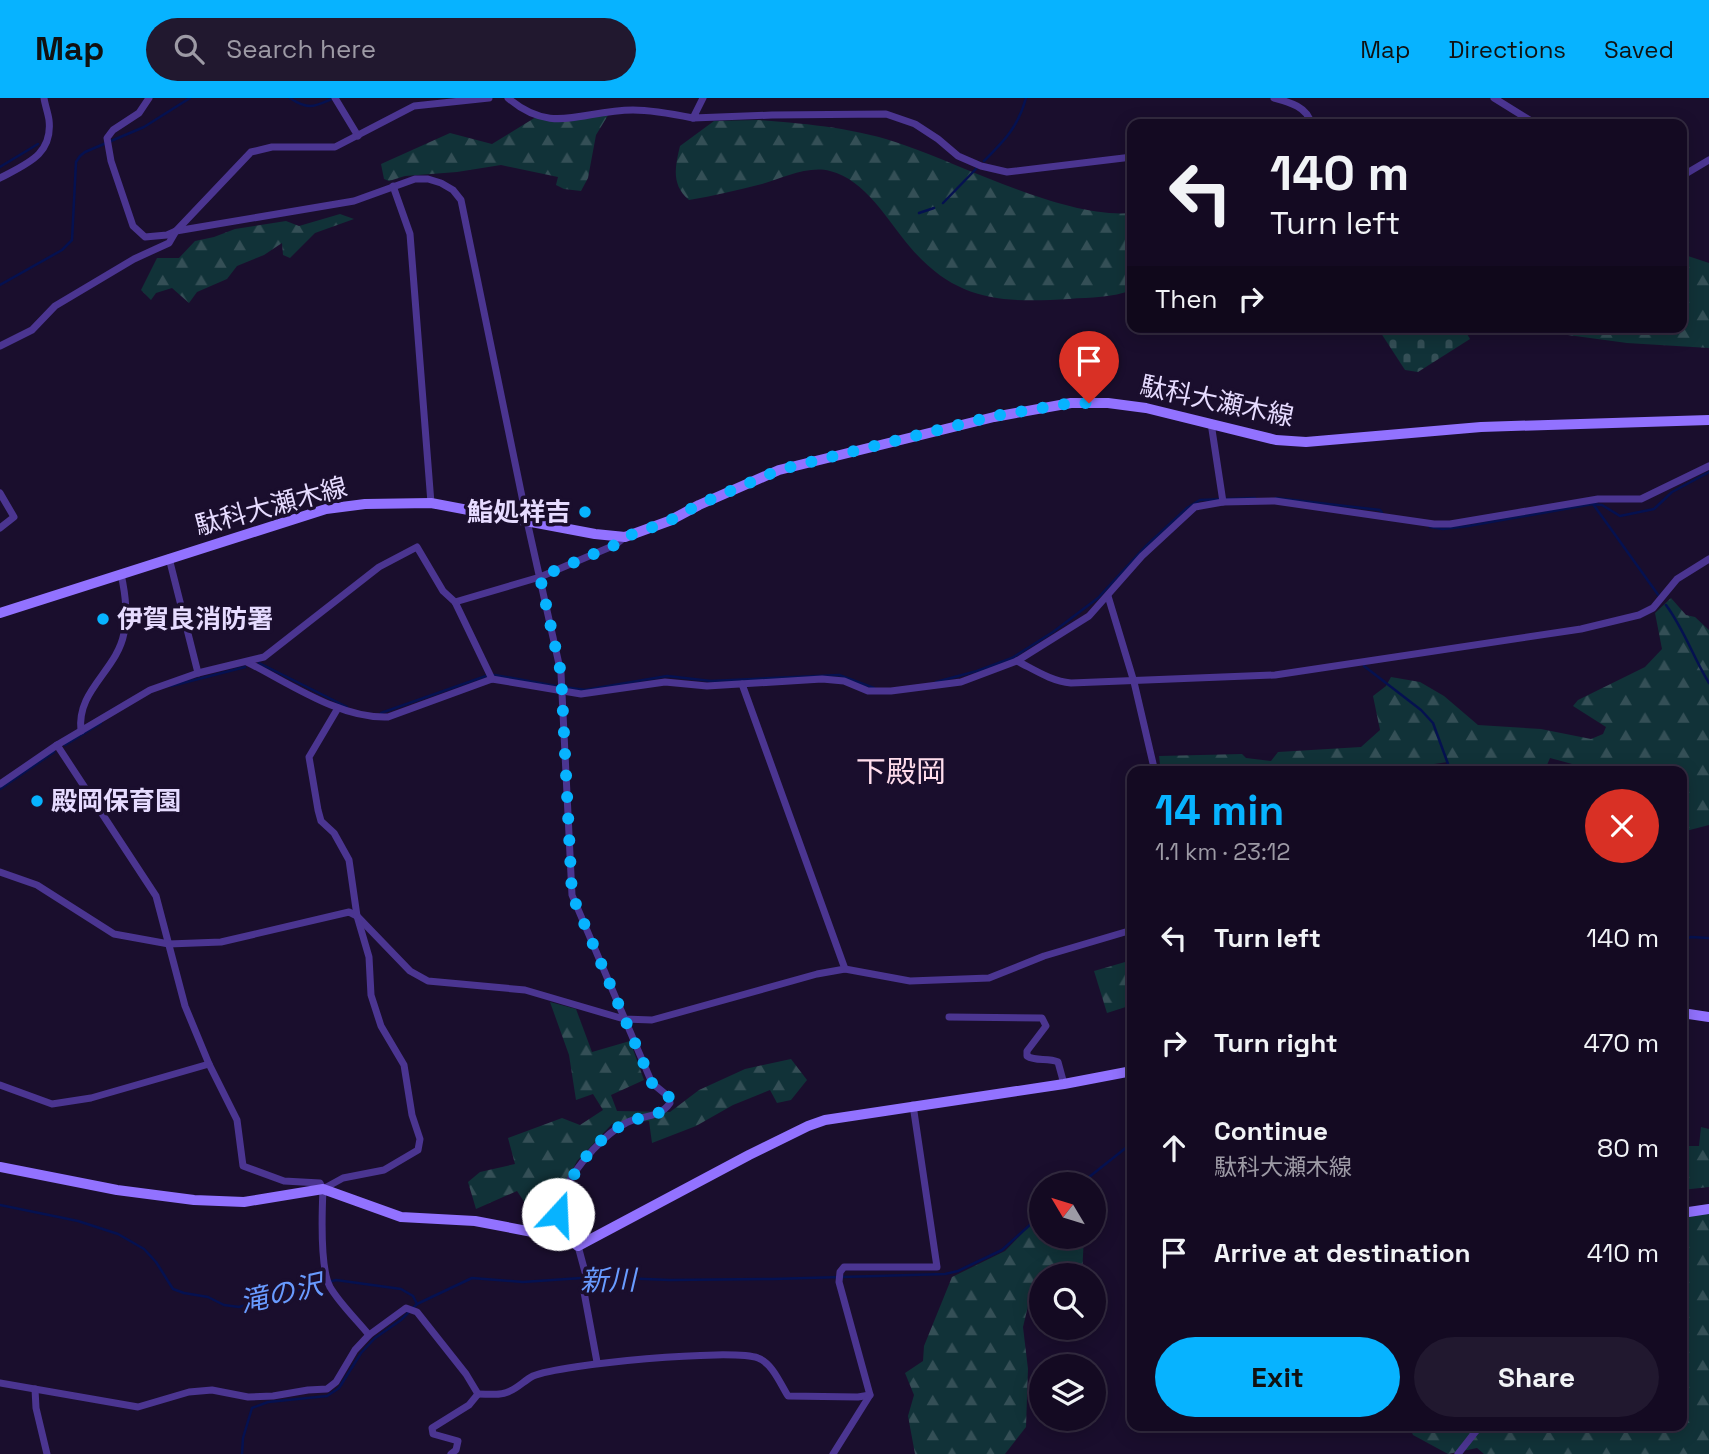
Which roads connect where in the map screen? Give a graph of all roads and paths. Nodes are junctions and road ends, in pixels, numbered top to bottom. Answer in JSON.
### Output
{"nodes":[{"id":1,"x":44,"y":98,"type":"edge"},
{"id":2,"x":149,"y":98,"type":"edge"},
{"id":3,"x":489,"y":98,"type":"edge"},
{"id":4,"x":508,"y":98,"type":"edge"},
{"id":5,"x":703,"y":98,"type":"edge"},
{"id":6,"x":1274,"y":98,"type":"edge"},
{"id":7,"x":1494,"y":98,"type":"edge"},
{"id":8,"x":336,"y":100,"type":"edge"},
{"id":9,"x":693,"y":118,"type":"junction"},
{"id":10,"x":1310,"y":119,"type":"edge"},
{"id":11,"x":1528,"y":119,"type":"edge"},
{"id":12,"x":358,"y":136,"type":"junction"},
{"id":13,"x":1127,"y":159,"type":"edge"},
{"id":14,"x":1709,"y":160,"type":"edge"},
{"id":15,"x":1687,"y":173,"type":"edge"},
{"id":16,"x":0,"y":178,"type":"edge"},
{"id":17,"x":393,"y":186,"type":"junction"},
{"id":18,"x":176,"y":231,"type":"junction"},
{"id":19,"x":0,"y":346,"type":"edge"},
{"id":20,"x":1709,"y":420,"type":"edge"},
{"id":21,"x":1211,"y":423,"type":"junction"},
{"id":22,"x":1709,"y":466,"type":"edge"},
{"id":23,"x":0,"y":493,"type":"edge"},
{"id":24,"x":1223,"y":502,"type":"junction"},
{"id":25,"x":431,"y":503,"type":"junction"},
{"id":26,"x":527,"y":521,"type":"junction"},
{"id":27,"x":0,"y":528,"type":"edge"},
{"id":28,"x":625,"y":537,"type":"junction"},
{"id":29,"x":169,"y":558,"type":"junction"},
{"id":30,"x":1709,"y":559,"type":"edge"},
{"id":31,"x":121,"y":574,"type":"junction"},
{"id":32,"x":540,"y":577,"type":"junction"},
{"id":33,"x":1108,"y":596,"type":"junction"},
{"id":34,"x":455,"y":602,"type":"junction"},
{"id":35,"x":0,"y":613,"type":"edge"},
{"id":36,"x":1017,"y":661,"type":"junction"},
{"id":37,"x":247,"y":662,"type":"junction"},
{"id":38,"x":198,"y":673,"type":"junction"},
{"id":39,"x":490,"y":677,"type":"junction"},
{"id":40,"x":1134,"y":682,"type":"junction"},
{"id":41,"x":742,"y":684,"type":"junction"},
{"id":42,"x":561,"y":690,"type":"junction"},
{"id":43,"x":338,"y":708,"type":"junction"},
{"id":44,"x":81,"y":730,"type":"junction"},
{"id":45,"x":57,"y":745,"type":"junction"},
{"id":46,"x":1154,"y":766,"type":"edge"},
{"id":47,"x":0,"y":784,"type":"edge"},
{"id":48,"x":0,"y":872,"type":"edge"},
{"id":49,"x":357,"y":916,"type":"junction"},
{"id":50,"x":1127,"y":931,"type":"edge"},
{"id":51,"x":169,"y":944,"type":"junction"},
{"id":52,"x":845,"y":969,"type":"junction"},
{"id":53,"x":1687,"y":1014,"type":"edge"},
{"id":54,"x":949,"y":1017,"type":"dead end"},
{"id":55,"x":1709,"y":1017,"type":"edge"},
{"id":56,"x":624,"y":1019,"type":"junction"},
{"id":57,"x":209,"y":1064,"type":"junction"},
{"id":58,"x":1127,"y":1072,"type":"edge"},
{"id":59,"x":0,"y":1084,"type":"edge"},
{"id":60,"x":1064,"y":1084,"type":"junction"},
{"id":61,"x":913,"y":1105,"type":"junction"},
{"id":62,"x":0,"y":1167,"type":"edge"},
{"id":63,"x":323,"y":1189,"type":"junction"},
{"id":64,"x":1709,"y":1209,"type":"edge"},
{"id":65,"x":1687,"y":1212,"type":"edge"},
{"id":66,"x":574,"y":1242,"type":"junction"},
{"id":67,"x":369,"y":1335,"type":"junction"},
{"id":68,"x":597,"y":1362,"type":"junction"},
{"id":69,"x":0,"y":1383,"type":"edge"},
{"id":70,"x":35,"y":1389,"type":"junction"},
{"id":71,"x":478,"y":1394,"type":"junction"},
{"id":72,"x":870,"y":1395,"type":"junction"},
{"id":73,"x":1476,"y":1431,"type":"edge"},
{"id":74,"x":47,"y":1454,"type":"edge"},
{"id":75,"x":451,"y":1454,"type":"edge"},
{"id":76,"x":833,"y":1454,"type":"edge"},
{"id":77,"x":1458,"y":1454,"type":"edge"}],
"edges":[{"from":1,"to":16,"type":"street"},
{"from":2,"to":18,"type":"street"},
{"from":3,"to":12,"type":"street"},
{"from":4,"to":9,"type":"street"},
{"from":5,"to":9,"type":"street"},
{"from":6,"to":10,"type":"street"},
{"from":7,"to":11,"type":"street"},
{"from":8,"to":12,"type":"street"},
{"from":9,"to":13,"type":"street"},
{"from":12,"to":18,"type":"street"},
{"from":14,"to":15,"type":"street"},
{"from":17,"to":18,"type":"street"},
{"from":17,"to":25,"type":"street"},
{"from":17,"to":26,"type":"street"},
{"from":18,"to":19,"type":"street"},
{"from":20,"to":21,"type":"main road","name":"駄科大瀬木線"},
{"from":21,"to":24,"type":"street"},
{"from":21,"to":28,"type":"main road","name":"駄科大瀬木線"},
{"from":22,"to":24,"type":"street"},
{"from":23,"to":27,"type":"street"},
{"from":24,"to":33,"type":"street"},
{"from":25,"to":26,"type":"main road","name":"駄科大瀬木線"},
{"from":25,"to":29,"type":"main road","name":"駄科大瀬木線"},
{"from":26,"to":28,"type":"main road","name":"駄科大瀬木線"},
{"from":26,"to":32,"type":"street"},
{"from":28,"to":32,"type":"street"},
{"from":29,"to":31,"type":"main road","name":"駄科大瀬木線"},
{"from":29,"to":38,"type":"street"},
{"from":30,"to":40,"type":"street"},
{"from":31,"to":35,"type":"main road","name":"駄科大瀬木線"},
{"from":31,"to":44,"type":"street"},
{"from":32,"to":34,"type":"street"},
{"from":32,"to":42,"type":"street"},
{"from":33,"to":36,"type":"street"},
{"from":33,"to":40,"type":"street"},
{"from":34,"to":37,"type":"street"},
{"from":34,"to":39,"type":"street"},
{"from":36,"to":40,"type":"street"},
{"from":36,"to":41,"type":"street"},
{"from":37,"to":38,"type":"street"},
{"from":37,"to":43,"type":"street"},
{"from":38,"to":44,"type":"street"},
{"from":39,"to":42,"type":"street"},
{"from":39,"to":43,"type":"street"},
{"from":40,"to":46,"type":"street"},
{"from":41,"to":42,"type":"street"},
{"from":41,"to":52,"type":"street"},
{"from":42,"to":56,"type":"street"},
{"from":43,"to":49,"type":"street"},
{"from":44,"to":45,"type":"street"},
{"from":45,"to":47,"type":"street"},
{"from":45,"to":51,"type":"street"},
{"from":48,"to":51,"type":"street"},
{"from":49,"to":51,"type":"street"},
{"from":49,"to":56,"type":"street"},
{"from":49,"to":63,"type":"street"},
{"from":50,"to":52,"type":"street"},
{"from":51,"to":57,"type":"street"},
{"from":52,"to":56,"type":"street"},
{"from":53,"to":55,"type":"main road"},
{"from":54,"to":60,"type":"street"},
{"from":56,"to":66,"type":"street"},
{"from":57,"to":59,"type":"street"},
{"from":57,"to":63,"type":"street"},
{"from":58,"to":60,"type":"main road"},
{"from":60,"to":61,"type":"main road"},
{"from":61,"to":66,"type":"main road"},
{"from":61,"to":72,"type":"street"},
{"from":62,"to":63,"type":"main road"},
{"from":63,"to":66,"type":"main road"},
{"from":63,"to":67,"type":"street"},
{"from":64,"to":65,"type":"main road"},
{"from":66,"to":68,"type":"street"},
{"from":67,"to":70,"type":"street"},
{"from":67,"to":71,"type":"street"},
{"from":68,"to":71,"type":"street"},
{"from":68,"to":72,"type":"street"},
{"from":69,"to":70,"type":"street"},
{"from":70,"to":74,"type":"street"},
{"from":71,"to":75,"type":"street"},
{"from":72,"to":76,"type":"street"},
{"from":73,"to":77,"type":"street"}]}
